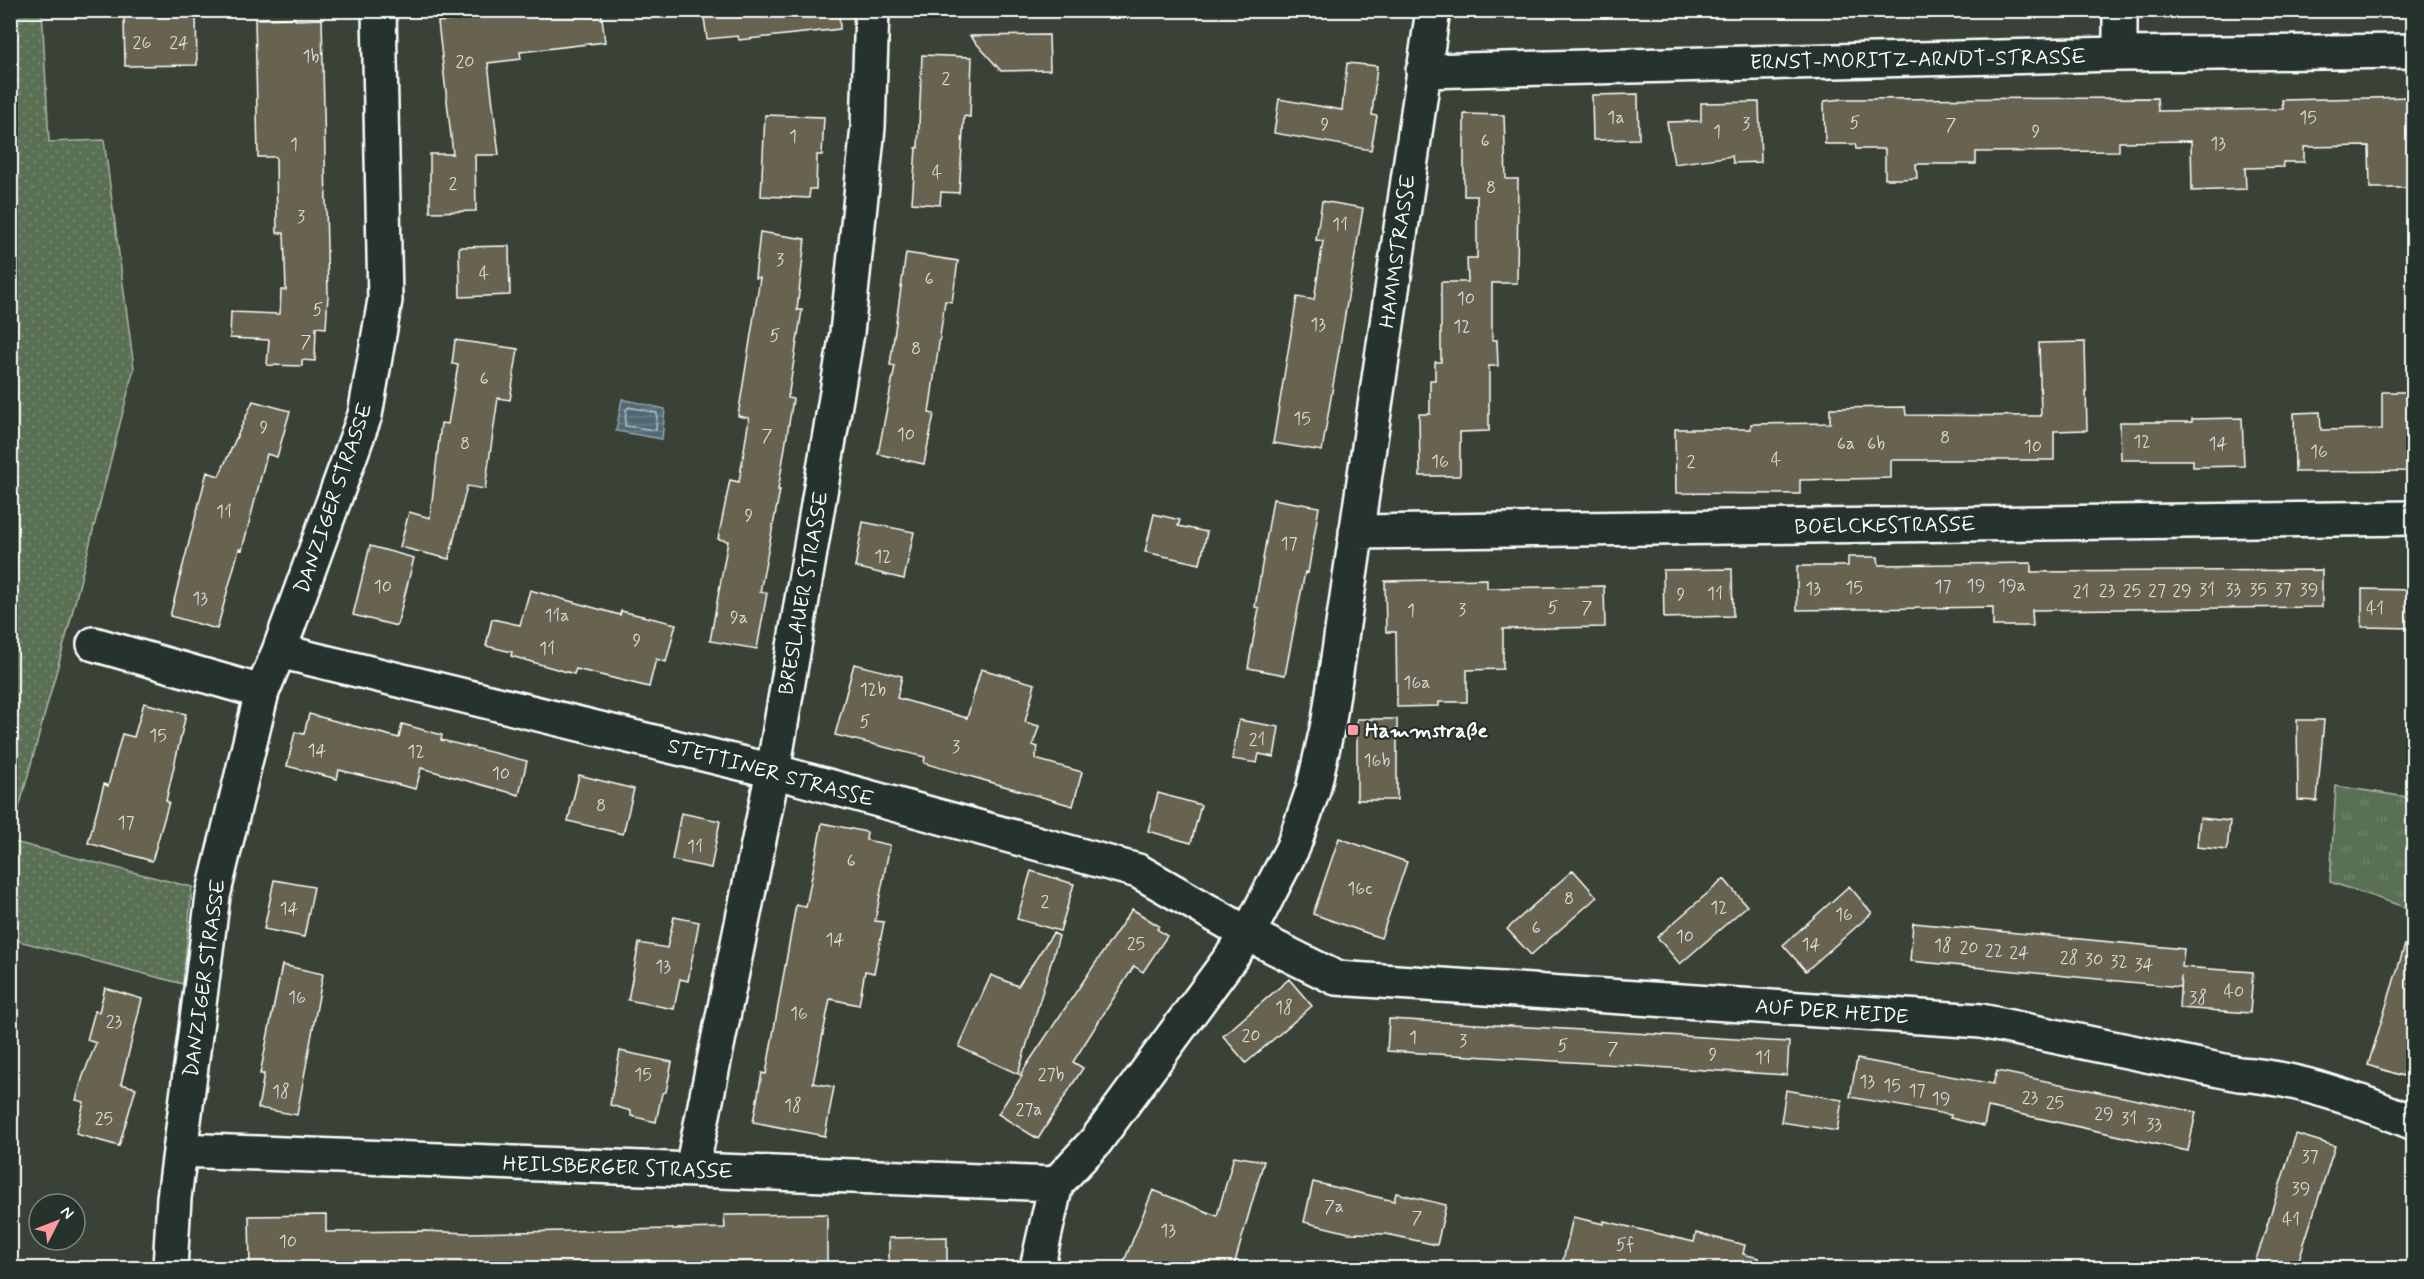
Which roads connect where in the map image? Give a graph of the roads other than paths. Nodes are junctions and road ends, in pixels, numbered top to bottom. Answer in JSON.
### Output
{"nodes":[{"id":1,"x":379,"y":10,"type":"edge"},
{"id":2,"x":872,"y":10,"type":"edge"},
{"id":3,"x":1433,"y":10,"type":"edge"},
{"id":4,"x":2120,"y":10,"type":"edge"},
{"id":5,"x":2414,"y":51,"type":"edge"},
{"id":6,"x":2120,"y":54,"type":"junction"},
{"id":7,"x":1423,"y":71,"type":"junction"},
{"id":8,"x":2414,"y":518,"type":"edge"},
{"id":9,"x":1356,"y":532,"type":"junction"},
{"id":10,"x":94,"y":644,"type":"dead end"},
{"id":11,"x":279,"y":651,"type":"junction"},
{"id":12,"x":262,"y":692,"type":"junction"},
{"id":13,"x":772,"y":771,"type":"junction"},
{"id":14,"x":1248,"y":934,"type":"junction"},
{"id":15,"x":2414,"y":1123,"type":"edge"},
{"id":16,"x":180,"y":1150,"type":"junction"},
{"id":17,"x":692,"y":1169,"type":"junction"},
{"id":18,"x":1056,"y":1184,"type":"junction"},
{"id":19,"x":170,"y":1269,"type":"edge"},
{"id":20,"x":1037,"y":1269,"type":"edge"}],
"edges":[{"from":1,"to":11,"type":"street","name":"DANZIGER STRASSE"},
{"from":2,"to":13,"type":"street","name":"BRESLAUER STRASSE"},
{"from":3,"to":7,"type":"street","name":"HAMMSTRASSE"},
{"from":4,"to":6,"type":"street"},
{"from":5,"to":6,"type":"street","name":"ERNST-MORITZ-ARNDT-STRASSE"},
{"from":6,"to":7,"type":"street","name":"ERNST-MORITZ-ARNDT-STRASSE"},
{"from":7,"to":9,"type":"street","name":"HAMMSTRASSE"},
{"from":8,"to":9,"type":"street","name":"BOELCKESTRASSE"},
{"from":9,"to":14,"type":"street","name":"HAMMSTRASSE"},
{"from":10,"to":12,"type":"street"},
{"from":11,"to":12,"type":"street","name":"DANZIGER STRASSE"},
{"from":11,"to":13,"type":"street","name":"STETTINER STRASSE"},
{"from":12,"to":16,"type":"street","name":"DANZIGER STRASSE"},
{"from":13,"to":14,"type":"street","name":"STETTINER STRASSE"},
{"from":13,"to":17,"type":"street","name":"BRESLAUER STRASSE"},
{"from":14,"to":15,"type":"street","name":"AUF DER HEIDE"},
{"from":14,"to":18,"type":"street","name":"HAMMSTRASSE"},
{"from":16,"to":17,"type":"street","name":"HEILSBERGER STRASSE"},
{"from":16,"to":19,"type":"street","name":"DANZIGER STRASSE"},
{"from":17,"to":18,"type":"street","name":"HEILSBERGER STRASSE"},
{"from":18,"to":20,"type":"street"}]}
